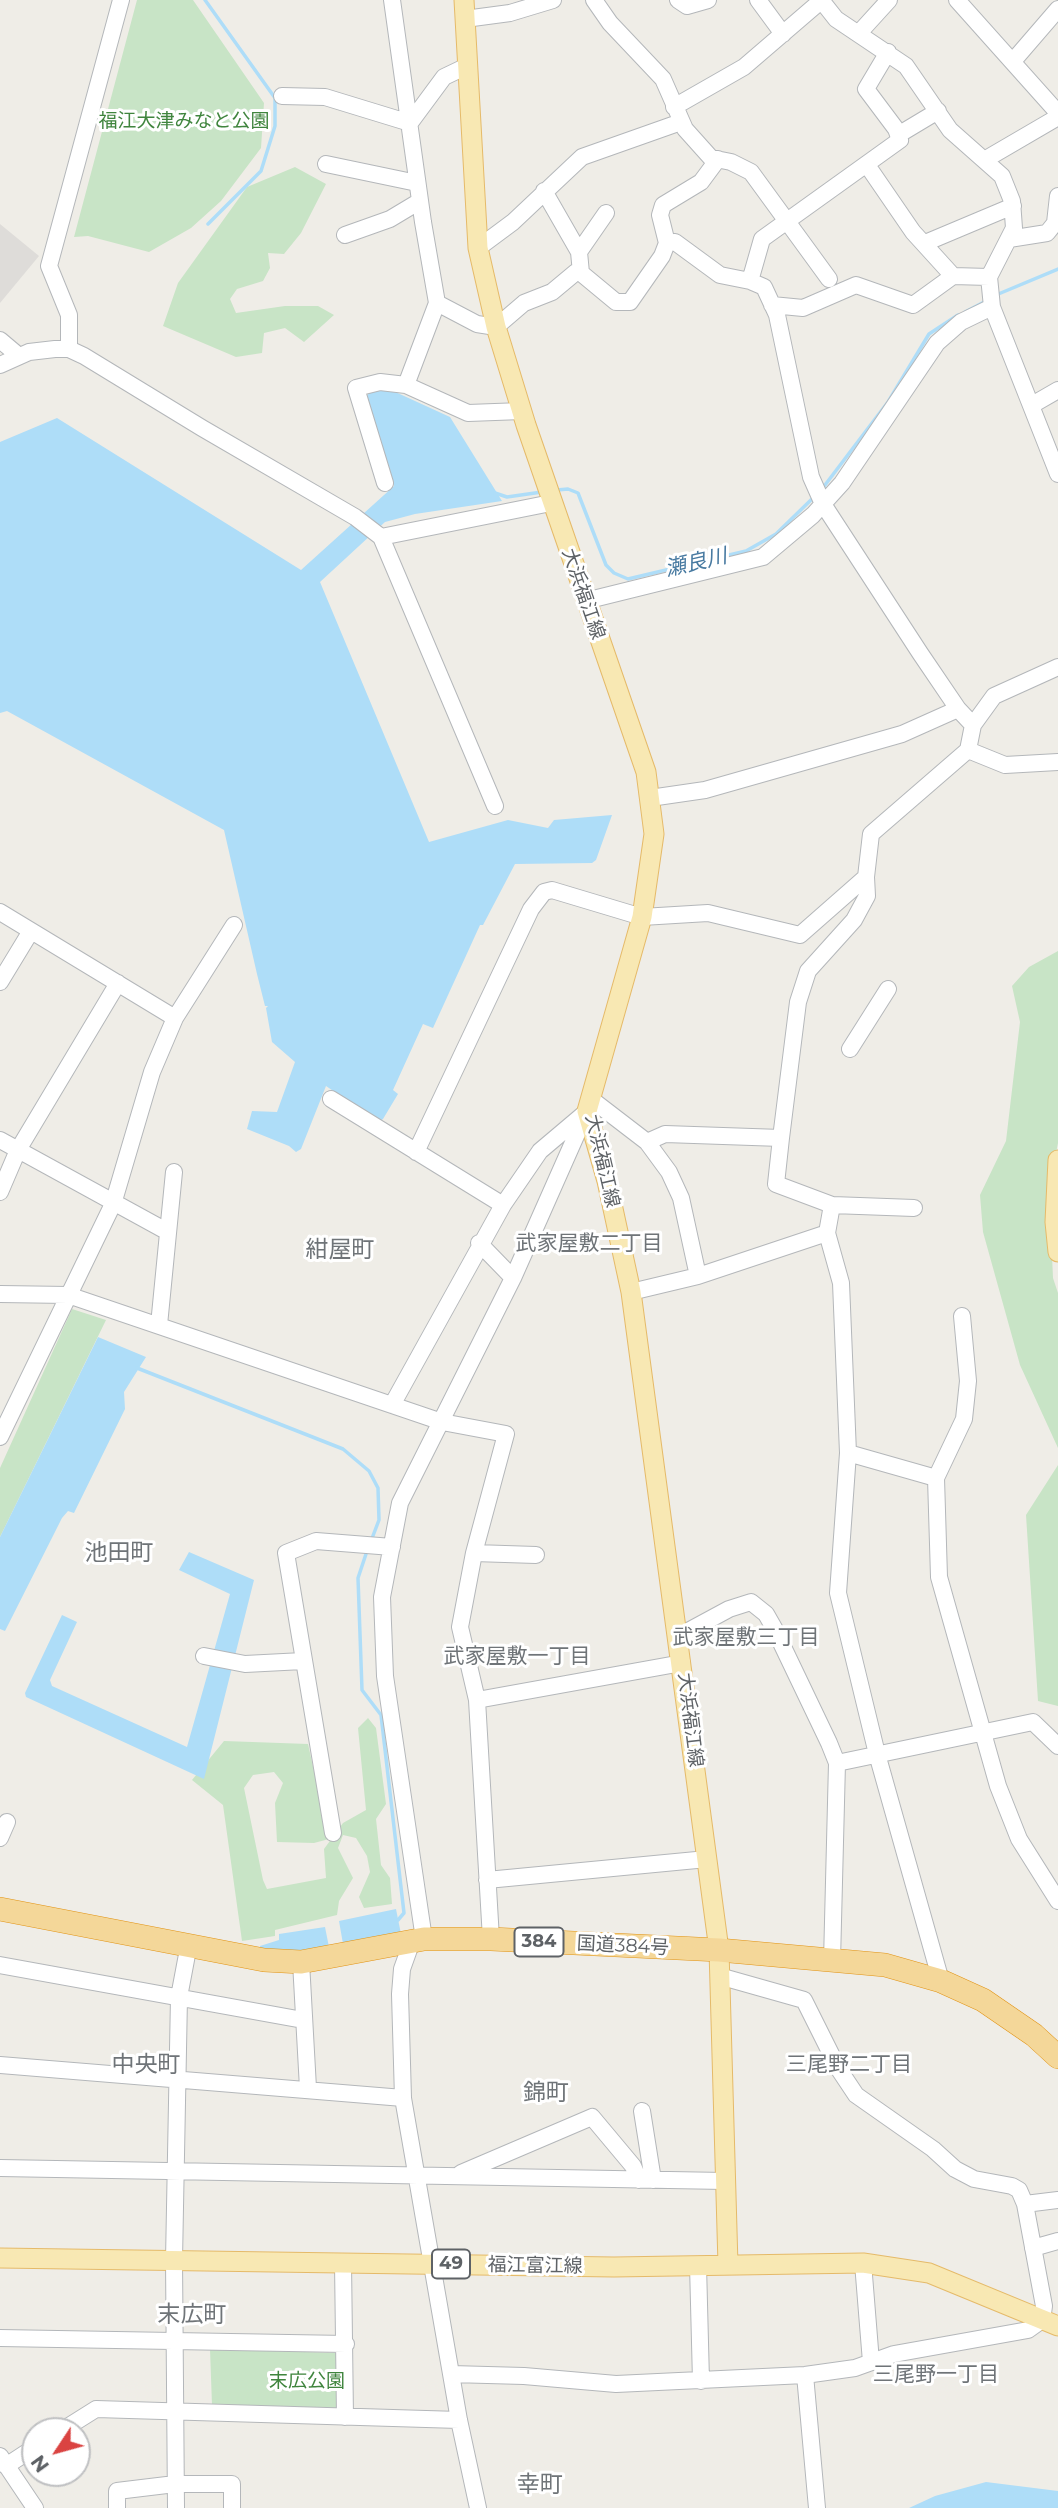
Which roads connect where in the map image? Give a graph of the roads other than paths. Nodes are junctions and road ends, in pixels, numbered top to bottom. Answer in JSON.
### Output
{"nodes":[{"id":1,"x":121,"y":0,"type":"edge"},
{"id":2,"x":392,"y":0,"type":"edge"},
{"id":3,"x":553,"y":0,"type":"edge"},
{"id":4,"x":594,"y":0,"type":"edge"},
{"id":5,"x":678,"y":0,"type":"edge"},
{"id":6,"x":708,"y":0,"type":"edge"},
{"id":7,"x":758,"y":0,"type":"edge"},
{"id":8,"x":888,"y":0,"type":"edge"},
{"id":9,"x":957,"y":0,"type":"edge"},
{"id":10,"x":822,"y":1,"type":"edge"},
{"id":11,"x":464,"y":9,"type":"edge"},
{"id":12,"x":1058,"y":9,"type":"edge"},
{"id":13,"x":859,"y":33,"type":"junction"},
{"id":14,"x":783,"y":34,"type":"junction"},
{"id":15,"x":888,"y":52,"type":"junction"},
{"id":16,"x":1014,"y":60,"type":"junction"},
{"id":17,"x":467,"y":66,"type":"junction"},
{"id":18,"x":282,"y":96,"type":"dead end"},
{"id":19,"x":938,"y":111,"type":"junction"},
{"id":20,"x":678,"y":114,"type":"junction"},
{"id":21,"x":1058,"y":115,"type":"edge"},
{"id":22,"x":410,"y":123,"type":"junction"},
{"id":23,"x":898,"y":135,"type":"junction"},
{"id":24,"x":718,"y":159,"type":"junction"},
{"id":25,"x":986,"y":159,"type":"junction"},
{"id":26,"x":326,"y":164,"type":"dead end"},
{"id":27,"x":867,"y":165,"type":"junction"},
{"id":28,"x":417,"y":183,"type":"junction"},
{"id":29,"x":544,"y":191,"type":"junction"},
{"id":30,"x":1058,"y":196,"type":"edge"},
{"id":31,"x":420,"y":201,"type":"junction"},
{"id":32,"x":1013,"y":206,"type":"junction"},
{"id":33,"x":606,"y":213,"type":"dead end"},
{"id":34,"x":784,"y":221,"type":"junction"},
{"id":35,"x":345,"y":235,"type":"dead end"},
{"id":36,"x":1009,"y":239,"type":"junction"},
{"id":37,"x":667,"y":243,"type":"junction"},
{"id":38,"x":925,"y":243,"type":"junction"},
{"id":39,"x":478,"y":248,"type":"junction"},
{"id":40,"x":579,"y":252,"type":"junction"},
{"id":41,"x":581,"y":273,"type":"junction"},
{"id":42,"x":953,"y":276,"type":"junction"},
{"id":43,"x":989,"y":277,"type":"junction"},
{"id":44,"x":829,"y":278,"type":"dead end"},
{"id":45,"x":750,"y":281,"type":"junction"},
{"id":46,"x":437,"y":303,"type":"junction"},
{"id":47,"x":772,"y":304,"type":"junction"},
{"id":48,"x":992,"y":307,"type":"junction"},
{"id":49,"x":496,"y":327,"type":"junction"},
{"id":50,"x":0,"y":340,"type":"edge"},
{"id":51,"x":69,"y":349,"type":"junction"},
{"id":52,"x":19,"y":356,"type":"junction"},
{"id":53,"x":0,"y":365,"type":"edge"},
{"id":54,"x":406,"y":385,"type":"junction"},
{"id":55,"x":1058,"y":390,"type":"edge"},
{"id":56,"x":1032,"y":405,"type":"junction"},
{"id":57,"x":522,"y":411,"type":"junction"},
{"id":58,"x":1058,"y":474,"type":"edge"},
{"id":59,"x":385,"y":483,"type":"dead end"},
{"id":60,"x":551,"y":503,"type":"junction"},
{"id":61,"x":823,"y":504,"type":"junction"},
{"id":62,"x":382,"y":537,"type":"junction"},
{"id":63,"x":585,"y":601,"type":"junction"},
{"id":64,"x":1058,"y":667,"type":"edge"},
{"id":65,"x":958,"y":709,"type":"junction"},
{"id":66,"x":974,"y":725,"type":"junction"},
{"id":67,"x":968,"y":750,"type":"junction"},
{"id":68,"x":1058,"y":762,"type":"edge"},
{"id":69,"x":650,"y":798,"type":"junction"},
{"id":70,"x":495,"y":806,"type":"dead end"},
{"id":71,"x":866,"y":877,"type":"junction"},
{"id":72,"x":0,"y":912,"type":"edge"},
{"id":73,"x":642,"y":917,"type":"junction"},
{"id":74,"x":234,"y":925,"type":"dead end"},
{"id":75,"x":31,"y":930,"type":"junction"},
{"id":76,"x":0,"y":982,"type":"edge"},
{"id":77,"x":118,"y":983,"type":"junction"},
{"id":78,"x":888,"y":989,"type":"dead end"},
{"id":79,"x":175,"y":1018,"type":"junction"},
{"id":80,"x":850,"y":1048,"type":"dead end"},
{"id":81,"x":331,"y":1099,"type":"dead end"},
{"id":82,"x":589,"y":1105,"type":"junction"},
{"id":83,"x":781,"y":1138,"type":"junction"},
{"id":84,"x":0,"y":1140,"type":"edge"},
{"id":85,"x":647,"y":1142,"type":"junction"},
{"id":86,"x":18,"y":1150,"type":"junction"},
{"id":87,"x":416,"y":1152,"type":"junction"},
{"id":88,"x":1058,"y":1160,"type":"edge"},
{"id":89,"x":174,"y":1172,"type":"dead end"},
{"id":90,"x":0,"y":1192,"type":"edge"},
{"id":91,"x":113,"y":1204,"type":"junction"},
{"id":92,"x":503,"y":1205,"type":"junction"},
{"id":93,"x":832,"y":1205,"type":"junction"},
{"id":94,"x":914,"y":1208,"type":"dead end"},
{"id":95,"x":168,"y":1232,"type":"junction"},
{"id":96,"x":827,"y":1233,"type":"junction"},
{"id":97,"x":479,"y":1243,"type":"junction"},
{"id":98,"x":1058,"y":1252,"type":"edge"},
{"id":99,"x":698,"y":1276,"type":"junction"},
{"id":100,"x":513,"y":1278,"type":"junction"},
{"id":101,"x":631,"y":1292,"type":"junction"},
{"id":102,"x":0,"y":1294,"type":"edge"},
{"id":103,"x":68,"y":1295,"type":"junction"},
{"id":104,"x":962,"y":1316,"type":"dead end"},
{"id":105,"x":159,"y":1325,"type":"junction"},
{"id":106,"x":392,"y":1405,"type":"junction"},
{"id":107,"x":6,"y":1407,"type":"edge"},
{"id":108,"x":442,"y":1422,"type":"junction"},
{"id":109,"x":0,"y":1437,"type":"edge"},
{"id":110,"x":848,"y":1453,"type":"junction"},
{"id":111,"x":936,"y":1478,"type":"junction"},
{"id":112,"x":392,"y":1547,"type":"junction"},
{"id":113,"x":474,"y":1553,"type":"junction"},
{"id":114,"x":536,"y":1555,"type":"dead end"},
{"id":115,"x":679,"y":1636,"type":"junction"},
{"id":116,"x":204,"y":1656,"type":"dead end"},
{"id":117,"x":303,"y":1661,"type":"junction"},
{"id":118,"x":682,"y":1663,"type":"junction"},
{"id":119,"x":477,"y":1700,"type":"junction"},
{"id":120,"x":983,"y":1732,"type":"junction"},
{"id":121,"x":1058,"y":1746,"type":"edge"},
{"id":122,"x":877,"y":1754,"type":"junction"},
{"id":123,"x":837,"y":1763,"type":"junction"},
{"id":124,"x":7,"y":1822,"type":"dead end"},
{"id":125,"x":333,"y":1833,"type":"dead end"},
{"id":126,"x":0,"y":1838,"type":"edge"},
{"id":127,"x":707,"y":1859,"type":"junction"},
{"id":128,"x":487,"y":1880,"type":"junction"},
{"id":129,"x":1058,"y":1901,"type":"edge"},
{"id":130,"x":0,"y":1909,"type":"edge"},
{"id":131,"x":418,"y":1940,"type":"junction"},
{"id":132,"x":491,"y":1940,"type":"junction"},
{"id":133,"x":189,"y":1944,"type":"junction"},
{"id":134,"x":719,"y":1950,"type":"junction"},
{"id":135,"x":832,"y":1961,"type":"junction"},
{"id":136,"x":301,"y":1962,"type":"junction"},
{"id":137,"x":0,"y":1965,"type":"edge"},
{"id":138,"x":719,"y":1976,"type":"junction"},
{"id":139,"x":941,"y":1980,"type":"junction"},
{"id":140,"x":179,"y":1997,"type":"junction"},
{"id":141,"x":303,"y":2020,"type":"junction"},
{"id":142,"x":1058,"y":2057,"type":"edge"},
{"id":143,"x":0,"y":2065,"type":"edge"},
{"id":144,"x":177,"y":2079,"type":"junction"},
{"id":145,"x":308,"y":2088,"type":"junction"},
{"id":146,"x":403,"y":2098,"type":"junction"},
{"id":147,"x":642,"y":2111,"type":"dead end"},
{"id":148,"x":0,"y":2168,"type":"edge"},
{"id":149,"x":176,"y":2170,"type":"junction"},
{"id":150,"x":414,"y":2174,"type":"junction"},
{"id":151,"x":455,"y":2176,"type":"junction"},
{"id":152,"x":646,"y":2180,"type":"junction"},
{"id":153,"x":726,"y":2180,"type":"junction"},
{"id":154,"x":1058,"y":2200,"type":"edge"},
{"id":155,"x":1025,"y":2204,"type":"junction"},
{"id":156,"x":1058,"y":2241,"type":"edge"},
{"id":157,"x":1033,"y":2248,"type":"junction"},
{"id":158,"x":0,"y":2258,"type":"edge"},
{"id":159,"x":174,"y":2260,"type":"junction"},
{"id":160,"x":343,"y":2263,"type":"junction"},
{"id":161,"x":863,"y":2263,"type":"junction"},
{"id":162,"x":431,"y":2264,"type":"junction"},
{"id":163,"x":698,"y":2265,"type":"junction"},
{"id":164,"x":728,"y":2265,"type":"junction"},
{"id":165,"x":1050,"y":2323,"type":"edge"},
{"id":166,"x":0,"y":2338,"type":"edge"},
{"id":167,"x":175,"y":2343,"type":"junction"},
{"id":168,"x":346,"y":2344,"type":"junction"},
{"id":169,"x":871,"y":2362,"type":"junction"},
{"id":170,"x":451,"y":2374,"type":"junction"},
{"id":171,"x":805,"y":2375,"type":"junction"},
{"id":172,"x":701,"y":2381,"type":"junction"},
{"id":173,"x":174,"y":2410,"type":"junction"},
{"id":174,"x":83,"y":2417,"type":"edge"},
{"id":175,"x":345,"y":2417,"type":"junction"},
{"id":176,"x":458,"y":2420,"type":"junction"},
{"id":177,"x":21,"y":2453,"type":"edge"},
{"id":178,"x":3,"y":2461,"type":"edge"},
{"id":179,"x":176,"y":2484,"type":"junction"},
{"id":180,"x":479,"y":2507,"type":"edge"},
{"id":181,"x":35,"y":2508,"type":"edge"},
{"id":182,"x":117,"y":2508,"type":"edge"},
{"id":183,"x":176,"y":2508,"type":"edge"},
{"id":184,"x":232,"y":2508,"type":"edge"},
{"id":185,"x":817,"y":2508,"type":"edge"}],
"edges":[{"from":1,"to":51,"type":"street"},
{"from":2,"to":22,"type":"street"},
{"from":3,"to":11,"type":"street"},
{"from":4,"to":20,"type":"street"},
{"from":5,"to":6,"type":"street"},
{"from":7,"to":14,"type":"street"},
{"from":8,"to":13,"type":"street"},
{"from":9,"to":16,"type":"street"},
{"from":10,"to":13,"type":"street"},
{"from":10,"to":14,"type":"street"},
{"from":11,"to":17,"type":"main road","name":"大浜福江線"},
{"from":12,"to":16,"type":"street"},
{"from":13,"to":15,"type":"street"},
{"from":14,"to":20,"type":"street"},
{"from":15,"to":19,"type":"street"},
{"from":15,"to":23,"type":"street"},
{"from":16,"to":21,"type":"street"},
{"from":17,"to":22,"type":"street"},
{"from":17,"to":39,"type":"main road","name":"大浜福江線"},
{"from":18,"to":22,"type":"street"},
{"from":19,"to":23,"type":"street"},
{"from":19,"to":25,"type":"street"},
{"from":20,"to":24,"type":"street"},
{"from":20,"to":29,"type":"street"},
{"from":21,"to":25,"type":"street"},
{"from":22,"to":28,"type":"street"},
{"from":23,"to":27,"type":"street"},
{"from":24,"to":34,"type":"street"},
{"from":24,"to":37,"type":"street"},
{"from":25,"to":32,"type":"street"},
{"from":26,"to":28,"type":"street"},
{"from":27,"to":34,"type":"street"},
{"from":27,"to":38,"type":"street"},
{"from":28,"to":31,"type":"street"},
{"from":29,"to":39,"type":"street"},
{"from":29,"to":40,"type":"street"},
{"from":30,"to":36,"type":"street"},
{"from":31,"to":35,"type":"street"},
{"from":31,"to":46,"type":"street"},
{"from":32,"to":36,"type":"street"},
{"from":32,"to":38,"type":"street"},
{"from":33,"to":40,"type":"street"},
{"from":34,"to":44,"type":"street"},
{"from":34,"to":45,"type":"street"},
{"from":36,"to":43,"type":"street"},
{"from":37,"to":41,"type":"street"},
{"from":37,"to":45,"type":"street"},
{"from":38,"to":42,"type":"street"},
{"from":39,"to":49,"type":"main road","name":"大浜福江線"},
{"from":40,"to":41,"type":"street"},
{"from":41,"to":49,"type":"street"},
{"from":42,"to":43,"type":"street"},
{"from":42,"to":47,"type":"street"},
{"from":43,"to":48,"type":"street"},
{"from":45,"to":47,"type":"street"},
{"from":46,"to":49,"type":"street"},
{"from":46,"to":54,"type":"street"},
{"from":47,"to":61,"type":"street"},
{"from":48,"to":56,"type":"street"},
{"from":48,"to":61,"type":"street"},
{"from":49,"to":57,"type":"main road","name":"大浜福江線"},
{"from":50,"to":52,"type":"street"},
{"from":51,"to":52,"type":"street"},
{"from":51,"to":62,"type":"street"},
{"from":52,"to":53,"type":"street"},
{"from":54,"to":57,"type":"street"},
{"from":54,"to":59,"type":"street"},
{"from":55,"to":56,"type":"street"},
{"from":56,"to":58,"type":"street"},
{"from":57,"to":60,"type":"main road","name":"大浜福江線"},
{"from":60,"to":62,"type":"street"},
{"from":60,"to":63,"type":"main road","name":"大浜福江線"},
{"from":61,"to":63,"type":"street"},
{"from":61,"to":65,"type":"street"},
{"from":62,"to":70,"type":"street"},
{"from":63,"to":69,"type":"main road","name":"大浜福江線"},
{"from":64,"to":66,"type":"street"},
{"from":65,"to":66,"type":"street"},
{"from":65,"to":69,"type":"street"},
{"from":66,"to":67,"type":"street"},
{"from":67,"to":68,"type":"street"},
{"from":67,"to":71,"type":"street"},
{"from":69,"to":73,"type":"main road","name":"大浜福江線"},
{"from":71,"to":73,"type":"street"},
{"from":71,"to":83,"type":"street"},
{"from":72,"to":75,"type":"street"},
{"from":73,"to":82,"type":"main road","name":"大浜福江線"},
{"from":73,"to":87,"type":"street"},
{"from":74,"to":79,"type":"street"},
{"from":75,"to":76,"type":"street"},
{"from":75,"to":77,"type":"street"},
{"from":77,"to":79,"type":"street"},
{"from":77,"to":86,"type":"street"},
{"from":78,"to":80,"type":"street"},
{"from":79,"to":91,"type":"street"},
{"from":81,"to":87,"type":"street"},
{"from":82,"to":85,"type":"street"},
{"from":82,"to":92,"type":"street"},
{"from":82,"to":100,"type":"street"},
{"from":82,"to":101,"type":"main road","name":"大浜福江線"},
{"from":83,"to":85,"type":"street"},
{"from":83,"to":93,"type":"street"},
{"from":84,"to":86,"type":"street"},
{"from":85,"to":99,"type":"street"},
{"from":86,"to":90,"type":"street"},
{"from":86,"to":91,"type":"street"},
{"from":87,"to":92,"type":"street"},
{"from":88,"to":98,"type":"main road"},
{"from":89,"to":95,"type":"street"},
{"from":91,"to":95,"type":"street"},
{"from":91,"to":103,"type":"street"},
{"from":92,"to":97,"type":"street"},
{"from":93,"to":94,"type":"street"},
{"from":93,"to":96,"type":"street"},
{"from":95,"to":105,"type":"street"},
{"from":96,"to":99,"type":"street"},
{"from":96,"to":110,"type":"street"},
{"from":97,"to":100,"type":"street"},
{"from":97,"to":106,"type":"street"},
{"from":99,"to":101,"type":"street"},
{"from":100,"to":108,"type":"street"},
{"from":101,"to":115,"type":"main road","name":"大浜福江線"},
{"from":102,"to":103,"type":"street"},
{"from":103,"to":105,"type":"street"},
{"from":103,"to":107,"type":"street"},
{"from":104,"to":111,"type":"street"},
{"from":105,"to":106,"type":"street"},
{"from":106,"to":108,"type":"street"},
{"from":107,"to":109,"type":"street"},
{"from":108,"to":112,"type":"street"},
{"from":108,"to":113,"type":"street"},
{"from":110,"to":111,"type":"street"},
{"from":110,"to":122,"type":"street"},
{"from":111,"to":120,"type":"street"},
{"from":112,"to":117,"type":"street"},
{"from":112,"to":131,"type":"street"},
{"from":113,"to":114,"type":"street"},
{"from":113,"to":119,"type":"street"},
{"from":115,"to":118,"type":"main road","name":"大浜福江線"},
{"from":115,"to":123,"type":"street"},
{"from":116,"to":117,"type":"street"},
{"from":117,"to":125,"type":"street"},
{"from":118,"to":119,"type":"street"},
{"from":118,"to":127,"type":"main road","name":"大浜福江線"},
{"from":119,"to":128,"type":"street"},
{"from":120,"to":121,"type":"street"},
{"from":120,"to":122,"type":"street"},
{"from":120,"to":129,"type":"street"},
{"from":122,"to":123,"type":"street"},
{"from":122,"to":139,"type":"street"},
{"from":123,"to":135,"type":"street"},
{"from":124,"to":126,"type":"street"},
{"from":127,"to":128,"type":"street"},
{"from":127,"to":134,"type":"main road","name":"大浜福江線"},
{"from":128,"to":132,"type":"street"},
{"from":130,"to":133,"type":"highway","name":"国道384号","number":"384"},
{"from":131,"to":132,"type":"highway","name":"国道384号","number":"384"},
{"from":131,"to":136,"type":"highway","name":"国道384号","number":"384"},
{"from":131,"to":146,"type":"street"},
{"from":132,"to":134,"type":"highway","name":"国道384号","number":"384"},
{"from":133,"to":136,"type":"highway","name":"国道384号","number":"384"},
{"from":133,"to":140,"type":"street"},
{"from":134,"to":135,"type":"highway","name":"国道384号","number":"384"},
{"from":134,"to":138,"type":"main road","name":"大浜福江線"},
{"from":135,"to":139,"type":"highway","name":"国道384号","number":"384"},
{"from":136,"to":141,"type":"street"},
{"from":137,"to":140,"type":"street"},
{"from":138,"to":153,"type":"main road","name":"大浜福江線"},
{"from":138,"to":155,"type":"street"},
{"from":139,"to":142,"type":"highway","name":"国道384号","number":"384"},
{"from":140,"to":141,"type":"street"},
{"from":140,"to":144,"type":"street"},
{"from":141,"to":145,"type":"street"},
{"from":143,"to":144,"type":"street"},
{"from":144,"to":145,"type":"street"},
{"from":144,"to":149,"type":"street"},
{"from":145,"to":146,"type":"street"},
{"from":146,"to":150,"type":"street"},
{"from":147,"to":152,"type":"street"},
{"from":148,"to":149,"type":"street"},
{"from":149,"to":150,"type":"street"},
{"from":149,"to":159,"type":"street"},
{"from":150,"to":151,"type":"street"},
{"from":150,"to":162,"type":"street"},
{"from":151,"to":152,"type":"street"},
{"from":151,"to":152,"type":"street"},
{"from":152,"to":153,"type":"street"},
{"from":153,"to":164,"type":"main road","name":"大浜福江線"},
{"from":154,"to":155,"type":"street"},
{"from":155,"to":157,"type":"street"},
{"from":156,"to":157,"type":"street"},
{"from":157,"to":165,"type":"street"},
{"from":158,"to":159,"type":"main road","name":"福江富江線","number":"49"},
{"from":159,"to":160,"type":"main road","name":"福江富江線","number":"49"},
{"from":159,"to":167,"type":"street"},
{"from":160,"to":162,"type":"main road","name":"福江富江線","number":"49"},
{"from":160,"to":168,"type":"street"},
{"from":161,"to":164,"type":"main road","name":"福江富江線","number":"49"},
{"from":161,"to":165,"type":"main road","name":"福江富江線","number":"49"},
{"from":161,"to":169,"type":"street"},
{"from":162,"to":163,"type":"main road","name":"福江富江線","number":"49"},
{"from":162,"to":170,"type":"street"},
{"from":163,"to":164,"type":"main road","name":"福江富江線","number":"49"},
{"from":163,"to":172,"type":"street"},
{"from":165,"to":169,"type":"street"},
{"from":166,"to":167,"type":"street"},
{"from":167,"to":168,"type":"street"},
{"from":167,"to":173,"type":"street"},
{"from":168,"to":175,"type":"street"},
{"from":169,"to":171,"type":"street"},
{"from":170,"to":172,"type":"street"},
{"from":170,"to":176,"type":"street"},
{"from":171,"to":172,"type":"street"},
{"from":171,"to":185,"type":"street"},
{"from":173,"to":174,"type":"street"},
{"from":173,"to":175,"type":"street"},
{"from":173,"to":179,"type":"street"},
{"from":175,"to":176,"type":"street"},
{"from":176,"to":180,"type":"street"},
{"from":177,"to":178,"type":"street"},
{"from":178,"to":181,"type":"street"},
{"from":179,"to":182,"type":"street"},
{"from":179,"to":183,"type":"street"},
{"from":179,"to":184,"type":"street"}]}
